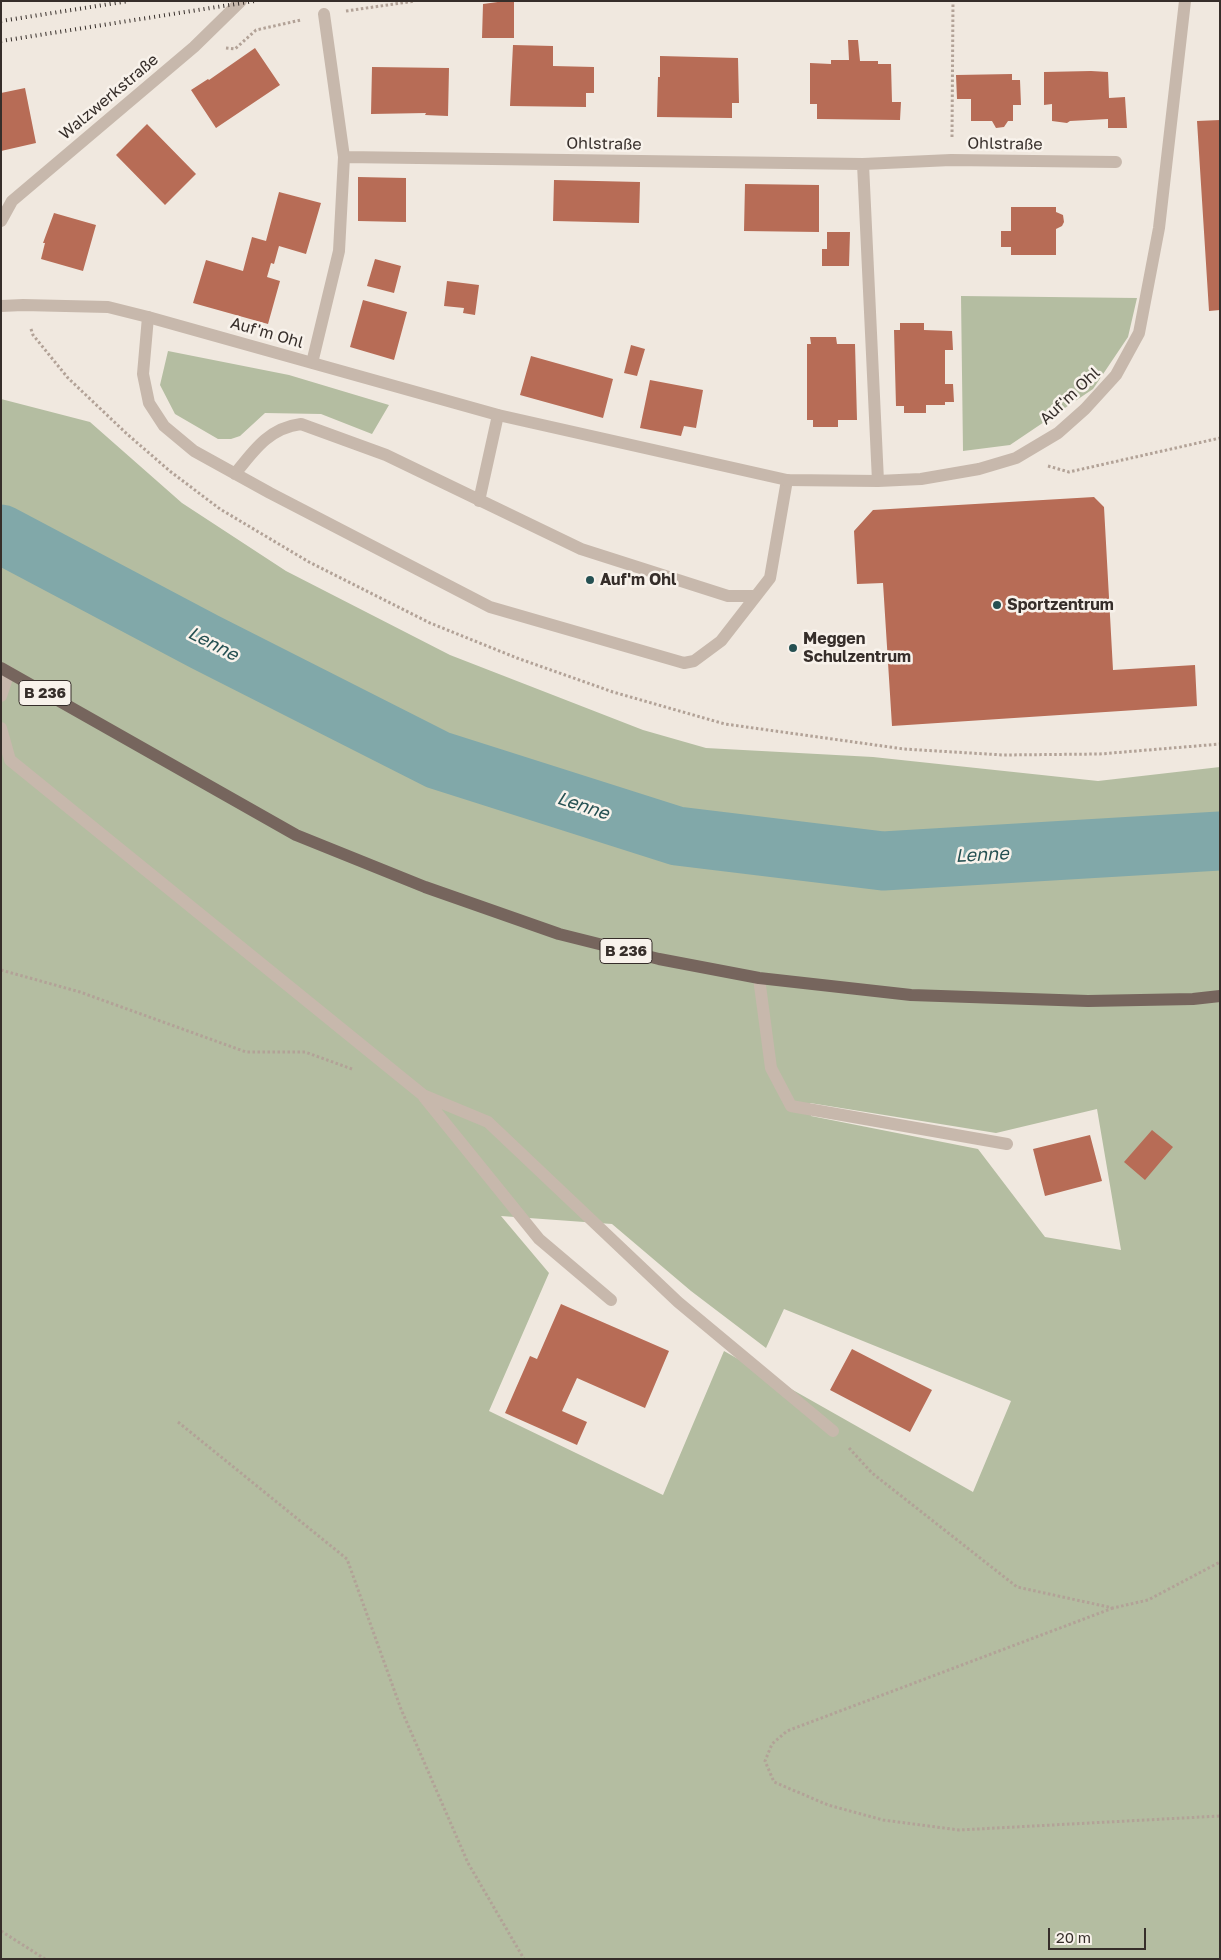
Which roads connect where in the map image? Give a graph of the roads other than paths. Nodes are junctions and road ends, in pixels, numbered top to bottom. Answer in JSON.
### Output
{"nodes":[{"id":1,"x":242,"y":1,"type":"edge"},
{"id":2,"x":1185,"y":1,"type":"edge"},
{"id":3,"x":324,"y":14,"type":"dead end"},
{"id":4,"x":344,"y":157,"type":"junction"},
{"id":5,"x":1116,"y":162,"type":"dead end"},
{"id":6,"x":863,"y":164,"type":"junction"},
{"id":7,"x":1,"y":221,"type":"edge"},
{"id":8,"x":1,"y":306,"type":"edge"},
{"id":9,"x":148,"y":316,"type":"junction"},
{"id":10,"x":312,"y":363,"type":"junction"},
{"id":11,"x":498,"y":415,"type":"junction"},
{"id":12,"x":235,"y":474,"type":"junction"},
{"id":13,"x":787,"y":480,"type":"junction"},
{"id":14,"x":878,"y":481,"type":"junction"},
{"id":15,"x":479,"y":501,"type":"junction"},
{"id":16,"x":756,"y":596,"type":"junction"},
{"id":17,"x":5,"y":670,"type":"edge"},
{"id":18,"x":1,"y":696,"type":"edge"},
{"id":19,"x":1,"y":728,"type":"edge"},
{"id":20,"x":759,"y":978,"type":"junction"},
{"id":21,"x":1220,"y":996,"type":"edge"},
{"id":22,"x":423,"y":1095,"type":"junction"},
{"id":23,"x":1007,"y":1144,"type":"dead end"},
{"id":24,"x":610,"y":1300,"type":"dead end"},
{"id":25,"x":833,"y":1431,"type":"road end"}],
"edges":[{"from":1,"to":7,"type":"street","name":"Walzwerkstraße"},
{"from":2,"to":14,"type":"street","name":"Auf'm Ohl"},
{"from":3,"to":4,"type":"street"},
{"from":4,"to":6,"type":"street","name":"Ohlstraße"},
{"from":4,"to":10,"type":"street"},
{"from":5,"to":6,"type":"street","name":"Ohlstraße"},
{"from":6,"to":14,"type":"street"},
{"from":8,"to":9,"type":"street","name":"Auf'm Ohl"},
{"from":9,"to":10,"type":"street","name":"Auf'm Ohl"},
{"from":9,"to":12,"type":"street"},
{"from":10,"to":11,"type":"street","name":"Auf'm Ohl"},
{"from":11,"to":13,"type":"street","name":"Auf'm Ohl"},
{"from":11,"to":15,"type":"street"},
{"from":12,"to":15,"type":"street"},
{"from":12,"to":16,"type":"street"},
{"from":13,"to":14,"type":"street","name":"Auf'm Ohl"},
{"from":13,"to":16,"type":"street"},
{"from":15,"to":16,"type":"street"},
{"from":17,"to":18,"type":"street"},
{"from":17,"to":20,"type":"main road","number":"B 236"},
{"from":19,"to":22,"type":"street"},
{"from":20,"to":21,"type":"main road","number":"B 236"},
{"from":20,"to":23,"type":"street"},
{"from":22,"to":24,"type":"street"},
{"from":22,"to":25,"type":"street"}]}
